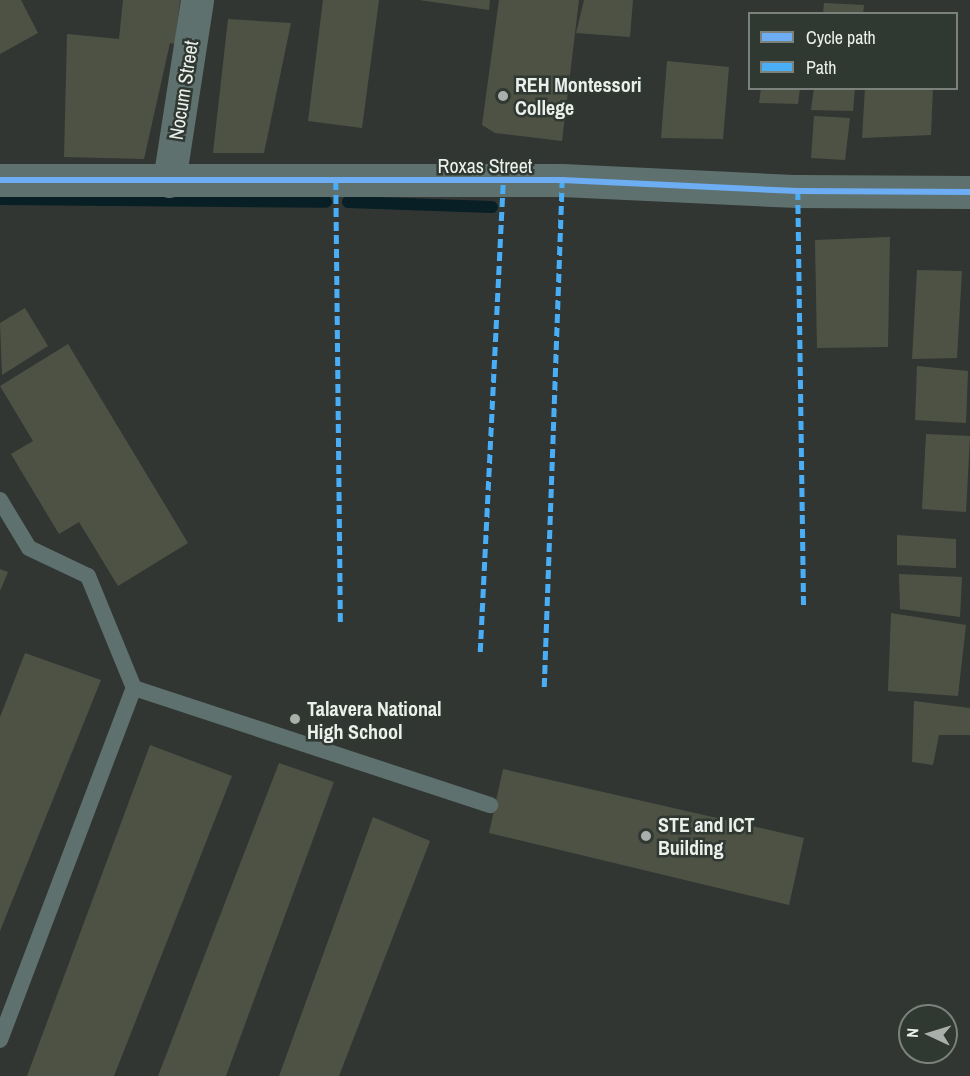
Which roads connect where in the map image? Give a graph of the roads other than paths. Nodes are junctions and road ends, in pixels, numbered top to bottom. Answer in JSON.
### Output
{"nodes":[{"id":1,"x":197,"y":0,"type":"edge"},
{"id":2,"x":0,"y":180,"type":"edge"},
{"id":3,"x":169,"y":181,"type":"junction"},
{"id":4,"x":970,"y":192,"type":"edge"},
{"id":5,"x":0,"y":500,"type":"edge"},
{"id":6,"x":134,"y":688,"type":"junction"},
{"id":7,"x":490,"y":805,"type":"dead end"},
{"id":8,"x":0,"y":1040,"type":"edge"}],
"edges":[{"from":1,"to":3,"type":"street","name":"Nocum Street"},
{"from":2,"to":3,"type":"street","name":"Roxas Street"},
{"from":3,"to":4,"type":"street","name":"Roxas Street"},
{"from":5,"to":6,"type":"lane"},
{"from":6,"to":7,"type":"lane"},
{"from":6,"to":8,"type":"lane"}]}
